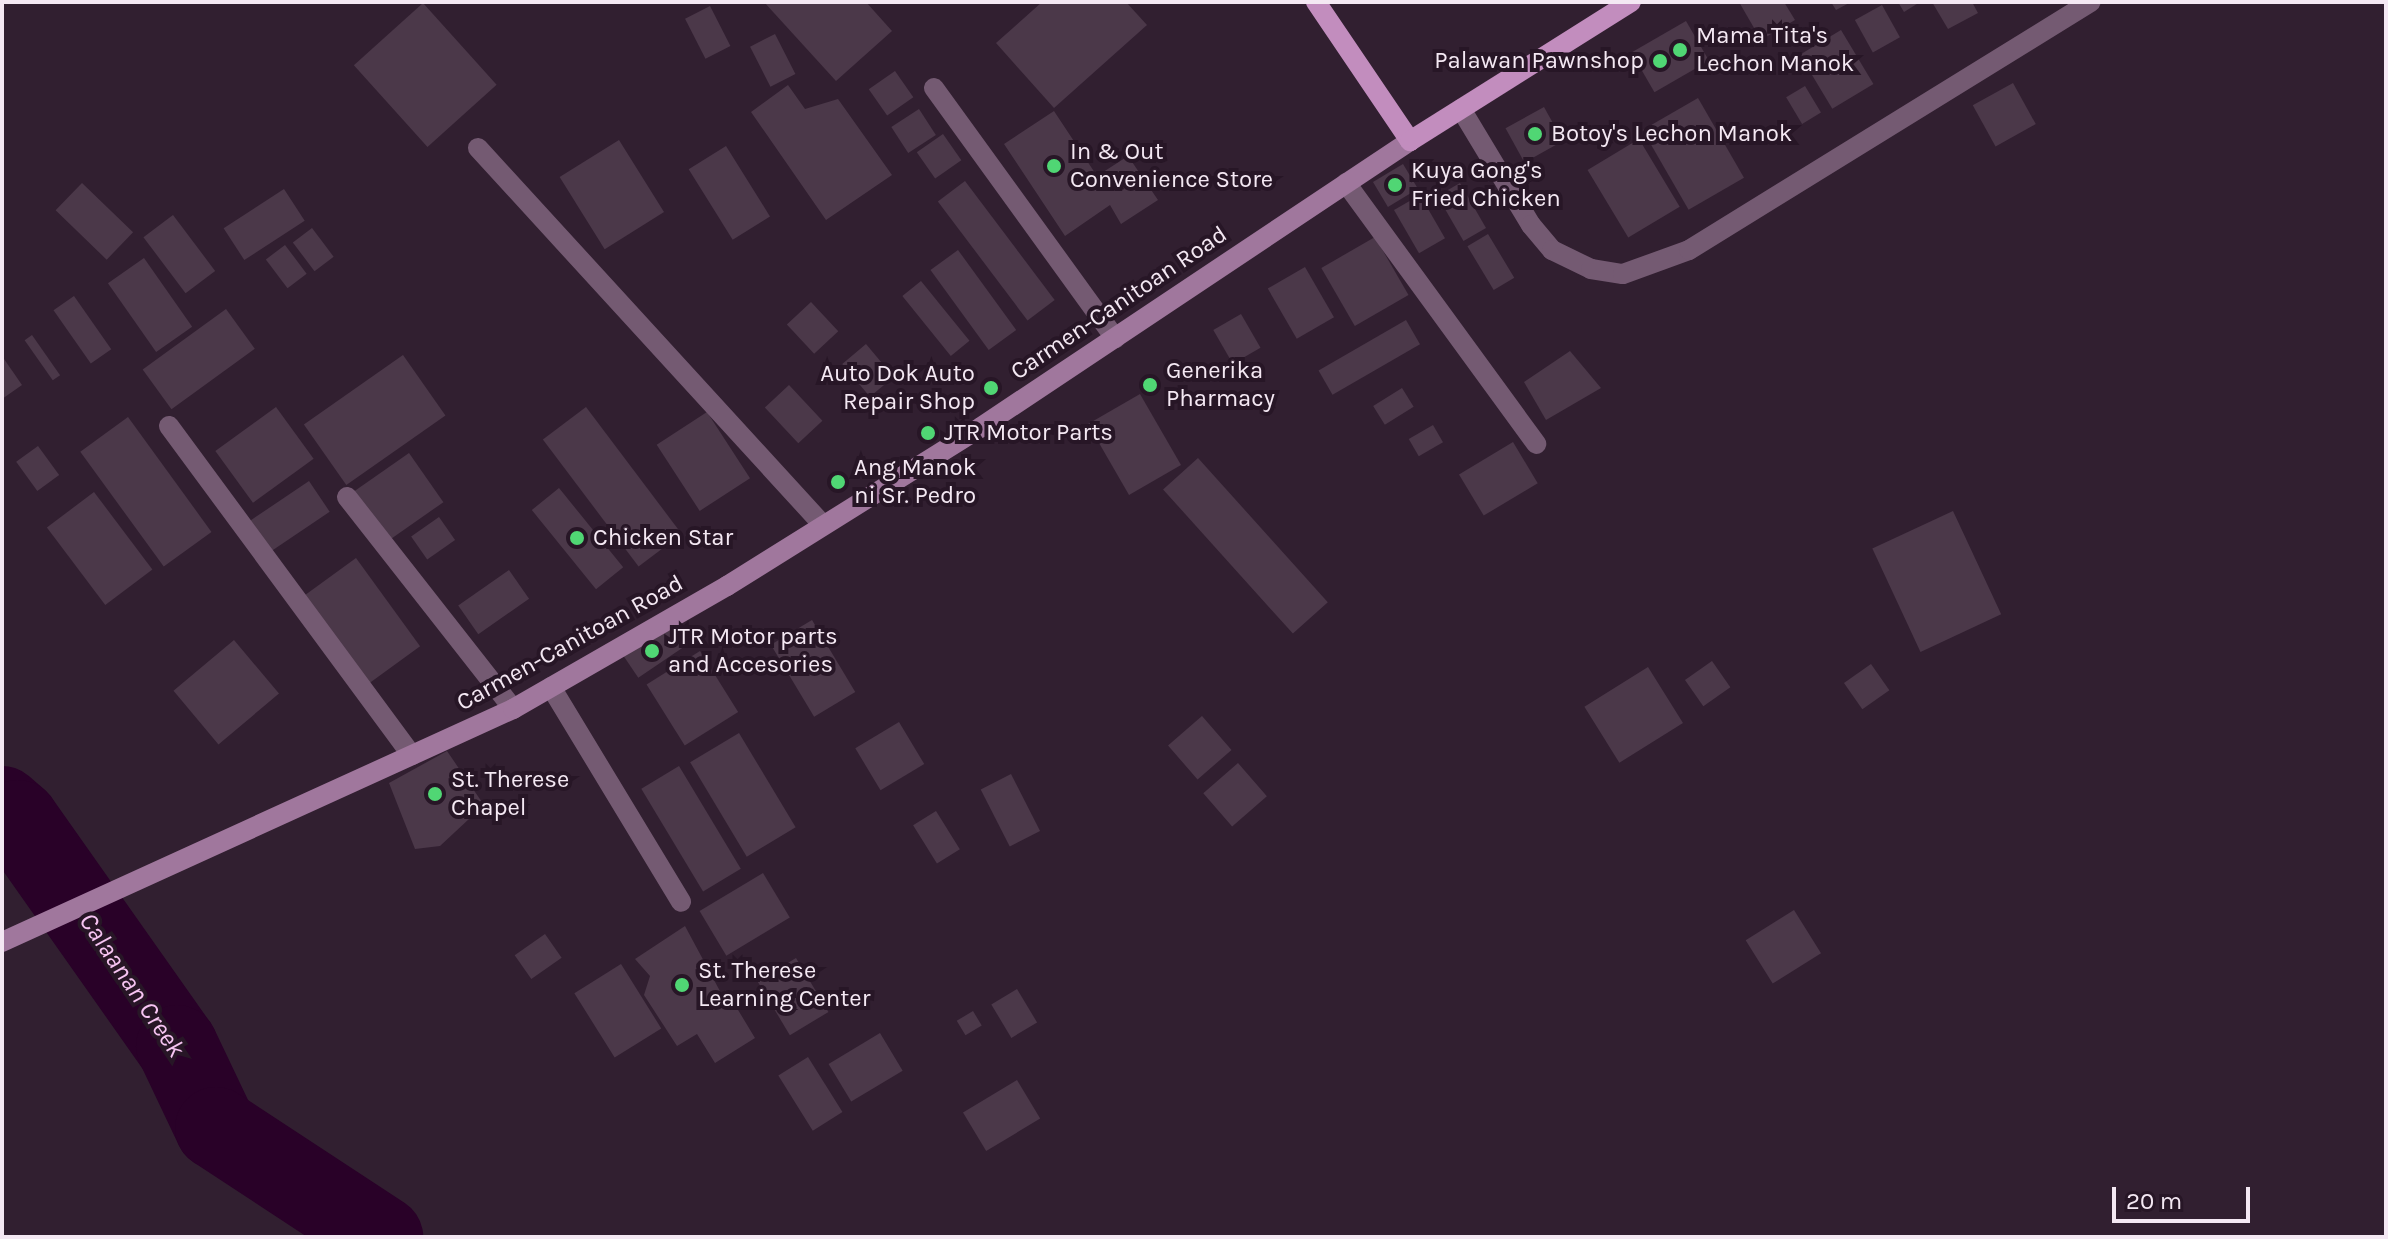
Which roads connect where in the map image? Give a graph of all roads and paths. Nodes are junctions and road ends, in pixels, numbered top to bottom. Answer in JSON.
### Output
{"nodes":[{"id":1,"x":1316,"y":2,"type":"edge"},
{"id":2,"x":1631,"y":2,"type":"edge"},
{"id":3,"x":2091,"y":2,"type":"edge"},
{"id":4,"x":934,"y":88,"type":"dead end"},
{"id":5,"x":1461,"y":109,"type":"junction"},
{"id":6,"x":1410,"y":141,"type":"junction"},
{"id":7,"x":478,"y":148,"type":"dead end"},
{"id":8,"x":1346,"y":183,"type":"junction"},
{"id":9,"x":1115,"y":338,"type":"junction"},
{"id":10,"x":169,"y":426,"type":"dead end"},
{"id":11,"x":1536,"y":444,"type":"dead end"},
{"id":12,"x":347,"y":497,"type":"dead end"},
{"id":13,"x":823,"y":525,"type":"junction"},
{"id":14,"x":551,"y":687,"type":"junction"},
{"id":15,"x":513,"y":709,"type":"junction"},
{"id":16,"x":412,"y":755,"type":"junction"},
{"id":17,"x":681,"y":902,"type":"dead end"},
{"id":18,"x":8,"y":939,"type":"edge"}],
"edges":[{"from":1,"to":6,"type":"main road"},
{"from":2,"to":5,"type":"main road"},
{"from":3,"to":5,"type":"street"},
{"from":4,"to":9,"type":"street"},
{"from":5,"to":6,"type":"main road"},
{"from":6,"to":8,"type":"main road","name":"Carmen-Canitoan Road"},
{"from":7,"to":13,"type":"street"},
{"from":8,"to":9,"type":"main road","name":"Carmen-Canitoan Road"},
{"from":8,"to":11,"type":"street"},
{"from":9,"to":13,"type":"main road","name":"Carmen-Canitoan Road"},
{"from":10,"to":16,"type":"street"},
{"from":12,"to":15,"type":"street"},
{"from":13,"to":14,"type":"main road","name":"Carmen-Canitoan Road"},
{"from":14,"to":15,"type":"main road","name":"Carmen-Canitoan Road"},
{"from":14,"to":17,"type":"street"},
{"from":15,"to":16,"type":"main road","name":"Carmen-Canitoan Road"},
{"from":16,"to":18,"type":"main road","name":"Carmen-Canitoan Road"}]}
